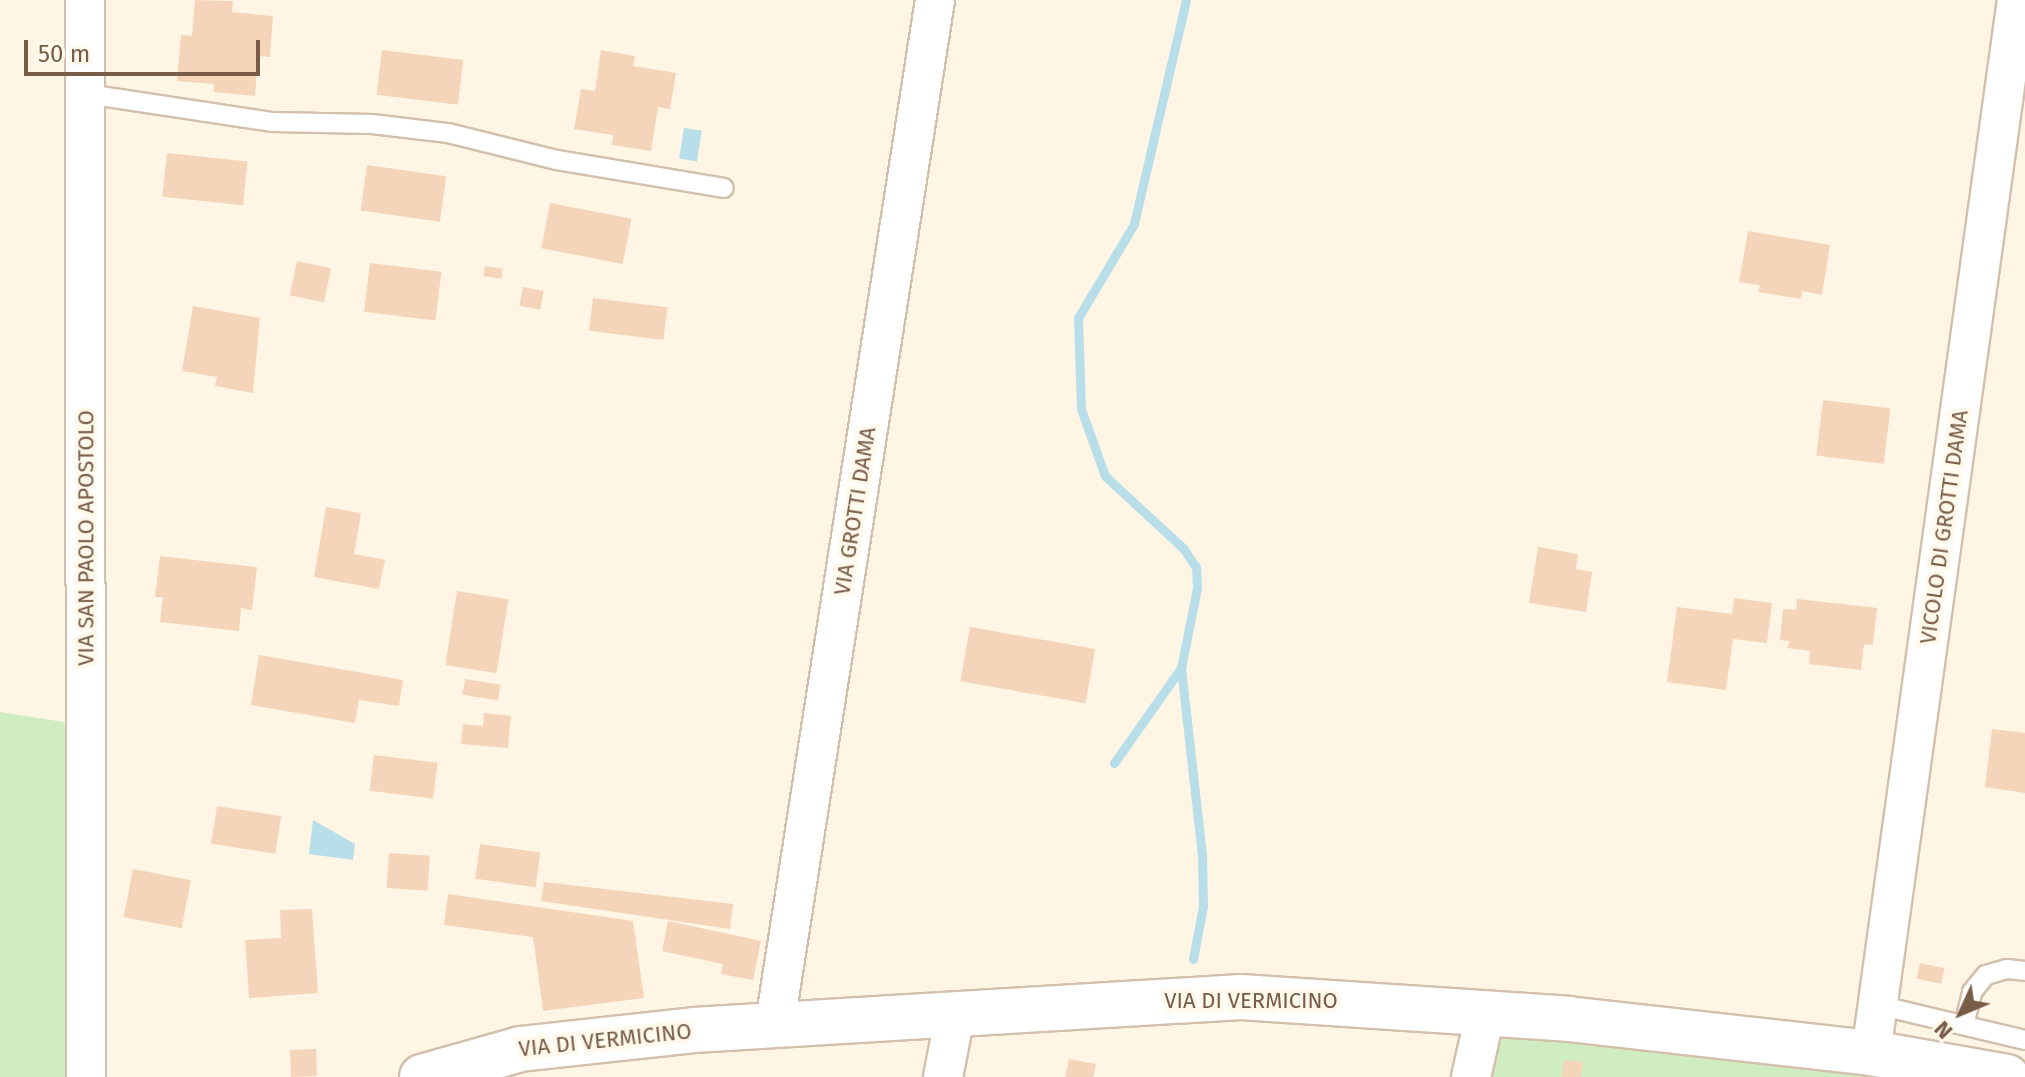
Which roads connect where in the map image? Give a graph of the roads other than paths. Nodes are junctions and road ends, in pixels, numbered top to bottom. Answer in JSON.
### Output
{"nodes":[{"id":1,"x":85,"y":0,"type":"edge"},
{"id":2,"x":935,"y":0,"type":"edge"},
{"id":3,"x":2017,"y":0,"type":"edge"},
{"id":4,"x":87,"y":94,"type":"junction"},
{"id":5,"x":724,"y":188,"type":"dead end"},
{"id":6,"x":2025,"y":971,"type":"edge"},
{"id":7,"x":1878,"y":1005,"type":"junction"},
{"id":8,"x":1486,"y":1011,"type":"junction"},
{"id":9,"x":955,"y":1016,"type":"junction"},
{"id":10,"x":775,"y":1023,"type":"junction"},
{"id":11,"x":1964,"y":1025,"type":"junction"},
{"id":12,"x":2025,"y":1040,"type":"edge"},
{"id":13,"x":1871,"y":1053,"type":"junction"},
{"id":14,"x":490,"y":1066,"type":"edge"},
{"id":15,"x":86,"y":1077,"type":"edge"},
{"id":16,"x":422,"y":1077,"type":"edge"},
{"id":17,"x":943,"y":1077,"type":"edge"},
{"id":18,"x":1471,"y":1077,"type":"edge"},
{"id":19,"x":2007,"y":1077,"type":"edge"}],
"edges":[{"from":1,"to":4,"type":"street","name":"VIA SAN PAOLO APOSTOLO"},
{"from":2,"to":10,"type":"street","name":"VIA GROTTI DAMA"},
{"from":3,"to":7,"type":"street","name":"VICOLO DI GROTTI DAMA"},
{"from":4,"to":5,"type":"lane"},
{"from":4,"to":15,"type":"street","name":"VIA SAN PAOLO APOSTOLO"},
{"from":6,"to":11,"type":"lane"},
{"from":7,"to":11,"type":"lane"},
{"from":7,"to":13,"type":"street","name":"VICOLO DI GROTTI DAMA"},
{"from":8,"to":9,"type":"main road","name":"VIA DI VERMICINO"},
{"from":8,"to":13,"type":"main road","name":"VIA DI VERMICINO"},
{"from":8,"to":18,"type":"street"},
{"from":9,"to":10,"type":"main road","name":"VIA DI VERMICINO"},
{"from":9,"to":17,"type":"street"},
{"from":10,"to":14,"type":"main road","name":"VIA DI VERMICINO"},
{"from":11,"to":12,"type":"lane"},
{"from":13,"to":19,"type":"main road","name":"VIA DI VERMICINO"},
{"from":14,"to":16,"type":"main road","name":"VIA DI VERMICINO"}]}
